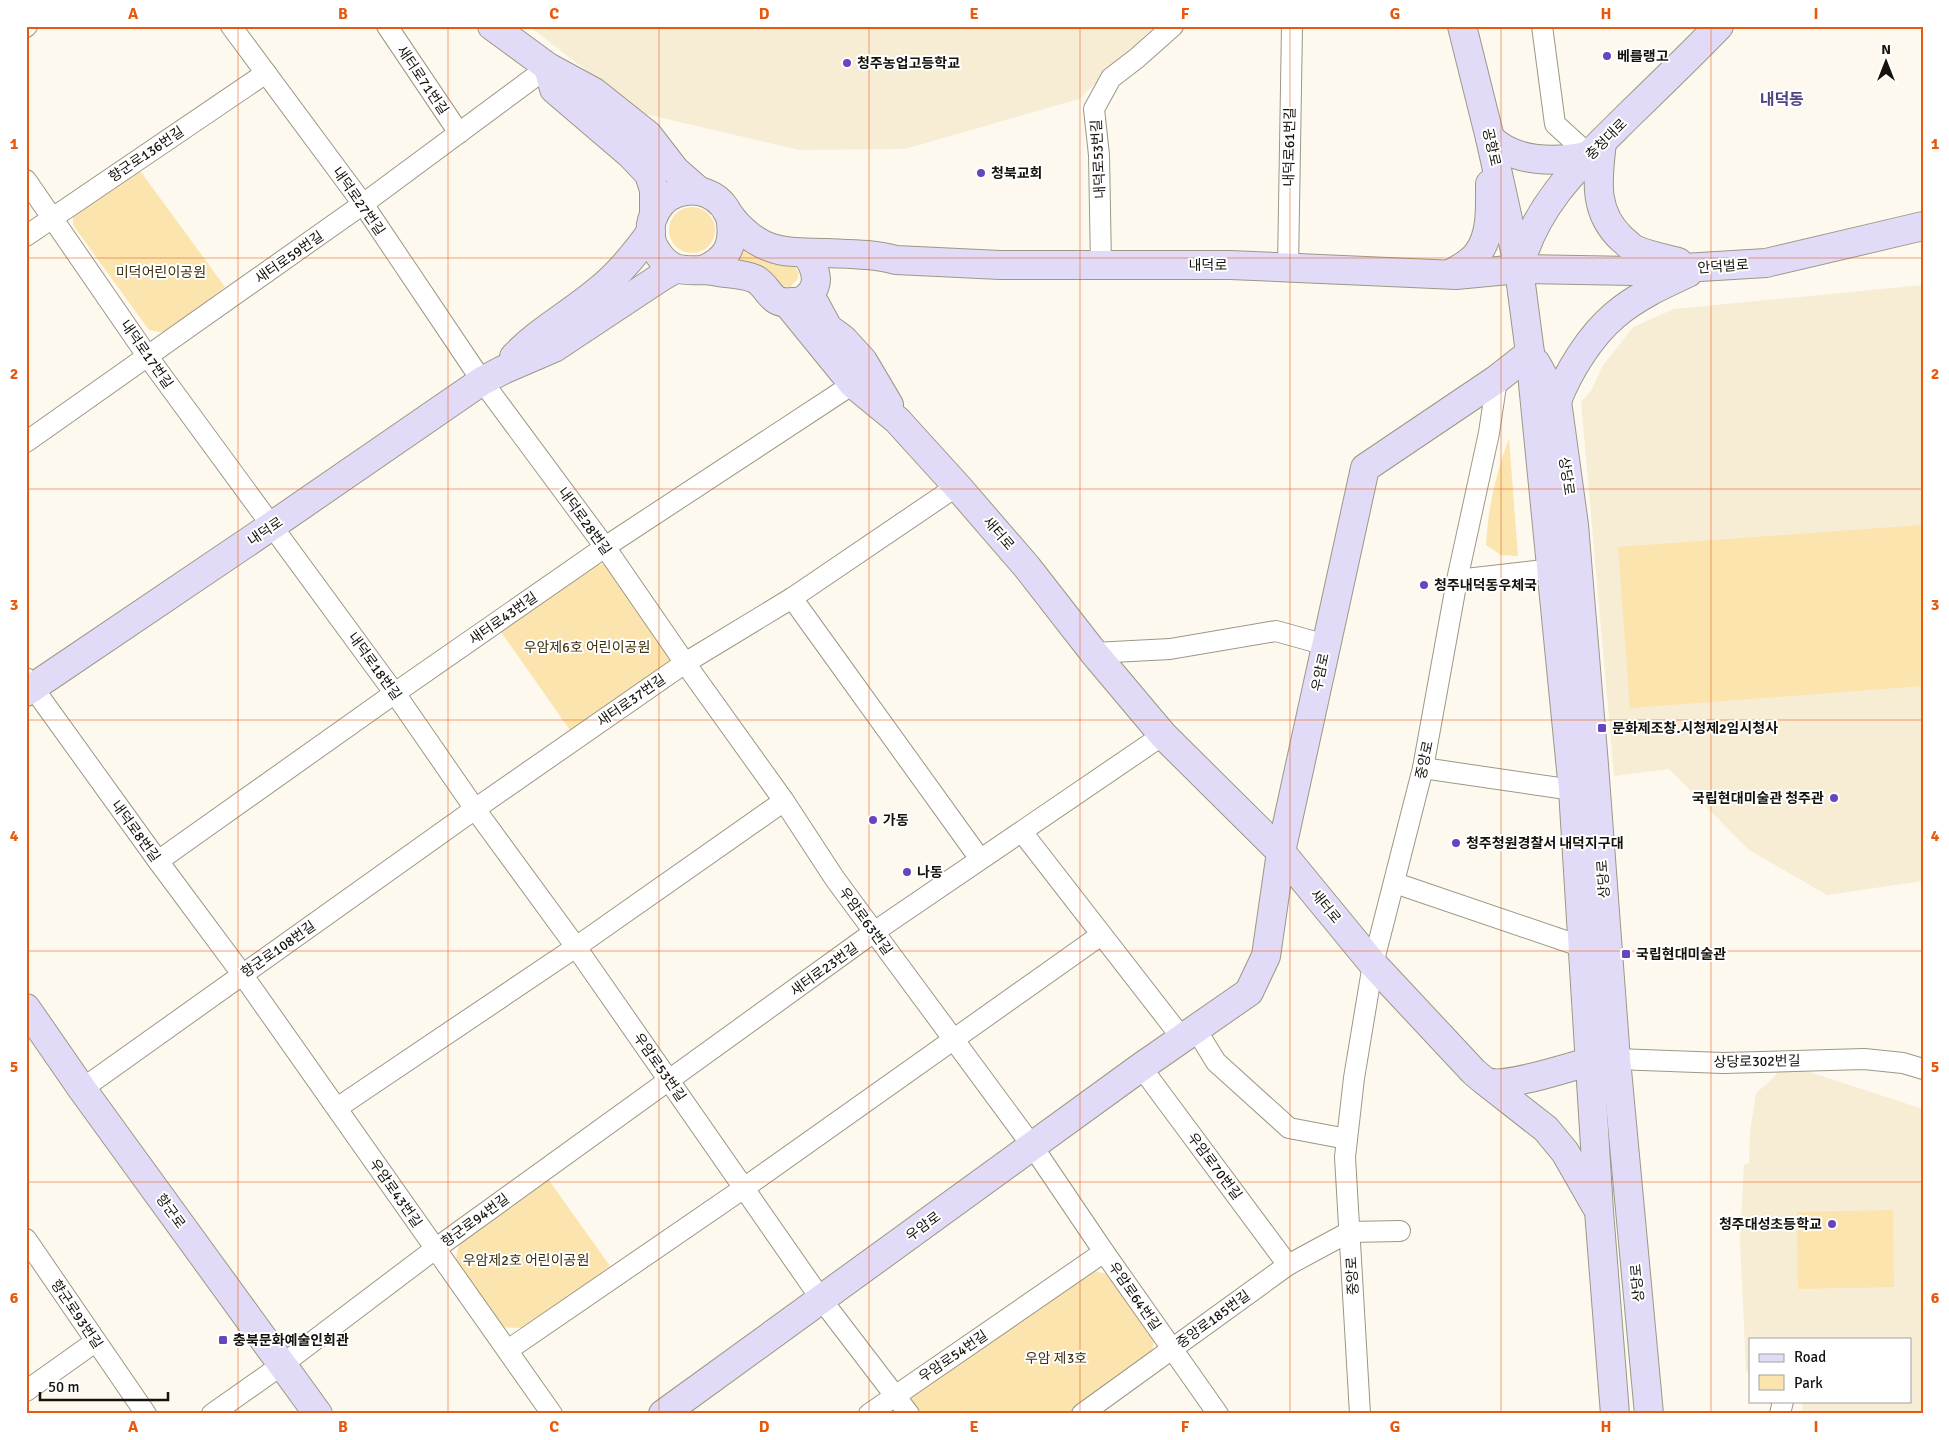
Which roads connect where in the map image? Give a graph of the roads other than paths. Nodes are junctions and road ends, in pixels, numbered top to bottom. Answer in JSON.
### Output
{"nodes":[{"id":1,"x":231,"y":26,"type":"edge"},
{"id":2,"x":386,"y":26,"type":"edge"},
{"id":3,"x":492,"y":26,"type":"edge"},
{"id":4,"x":1172,"y":26,"type":"edge"},
{"id":5,"x":1292,"y":26,"type":"edge"},
{"id":6,"x":1462,"y":26,"type":"edge"},
{"id":7,"x":1542,"y":26,"type":"edge"},
{"id":8,"x":1719,"y":26,"type":"edge"},
{"id":9,"x":548,"y":67,"type":"junction"},
{"id":10,"x":266,"y":73,"type":"junction"},
{"id":11,"x":459,"y":134,"type":"junction"},
{"id":12,"x":1490,"y":138,"type":"junction"},
{"id":13,"x":1596,"y":148,"type":"junction"},
{"id":14,"x":26,"y":180,"type":"edge"},
{"id":15,"x":699,"y":190,"type":"junction"},
{"id":16,"x":363,"y":204,"type":"junction"},
{"id":17,"x":730,"y":216,"type":"junction"},
{"id":18,"x":53,"y":217,"type":"junction"},
{"id":19,"x":652,"y":222,"type":"junction"},
{"id":20,"x":1923,"y":226,"type":"edge"},
{"id":21,"x":26,"y":236,"type":"edge"},
{"id":22,"x":1102,"y":265,"type":"junction"},
{"id":23,"x":1701,"y":267,"type":"junction"},
{"id":24,"x":1288,"y":268,"type":"junction"},
{"id":25,"x":675,"y":269,"type":"junction"},
{"id":26,"x":1519,"y":269,"type":"junction"},
{"id":27,"x":703,"y":270,"type":"junction"},
{"id":28,"x":1450,"y":274,"type":"junction"},
{"id":29,"x":804,"y":280,"type":"junction"},
{"id":30,"x":1530,"y":353,"type":"junction"},
{"id":31,"x":148,"y":357,"type":"junction"},
{"id":32,"x":492,"y":375,"type":"junction"},
{"id":33,"x":1497,"y":379,"type":"junction"},
{"id":34,"x":853,"y":384,"type":"junction"},
{"id":35,"x":1557,"y":401,"type":"junction"},
{"id":36,"x":897,"y":420,"type":"junction"},
{"id":37,"x":26,"y":442,"type":"edge"},
{"id":38,"x":957,"y":486,"type":"junction"},
{"id":39,"x":273,"y":525,"type":"junction"},
{"id":40,"x":606,"y":547,"type":"junction"},
{"id":41,"x":1552,"y":569,"type":"junction"},
{"id":42,"x":1457,"y":580,"type":"junction"},
{"id":43,"x":792,"y":598,"type":"junction"},
{"id":44,"x":1326,"y":645,"type":"junction"},
{"id":45,"x":1094,"y":652,"type":"junction"},
{"id":46,"x":685,"y":663,"type":"junction"},
{"id":47,"x":28,"y":686,"type":"edge"},
{"id":48,"x":395,"y":693,"type":"junction"},
{"id":49,"x":1163,"y":735,"type":"junction"},
{"id":50,"x":1423,"y":768,"type":"junction"},
{"id":51,"x":1573,"y":790,"type":"junction"},
{"id":52,"x":784,"y":801,"type":"junction"},
{"id":53,"x":475,"y":809,"type":"junction"},
{"id":54,"x":1022,"y":832,"type":"junction"},
{"id":55,"x":1282,"y":852,"type":"junction"},
{"id":56,"x":980,"y":859,"type":"junction"},
{"id":57,"x":158,"y":862,"type":"junction"},
{"id":58,"x":1395,"y":883,"type":"junction"},
{"id":59,"x":874,"y":932,"type":"junction"},
{"id":60,"x":1102,"y":935,"type":"junction"},
{"id":61,"x":576,"y":947,"type":"junction"},
{"id":62,"x":1583,"y":947,"type":"junction"},
{"id":63,"x":1373,"y":964,"type":"junction"},
{"id":64,"x":242,"y":974,"type":"junction"},
{"id":65,"x":26,"y":1008,"type":"edge"},
{"id":66,"x":1188,"y":1033,"type":"junction"},
{"id":67,"x":952,"y":1039,"type":"junction"},
{"id":68,"x":1616,"y":1059,"type":"junction"},
{"id":69,"x":1589,"y":1062,"type":"junction"},
{"id":70,"x":1141,"y":1066,"type":"junction"},
{"id":71,"x":1923,"y":1069,"type":"edge"},
{"id":72,"x":669,"y":1080,"type":"junction"},
{"id":73,"x":1486,"y":1082,"type":"junction"},
{"id":74,"x":82,"y":1089,"type":"junction"},
{"id":75,"x":337,"y":1108,"type":"junction"},
{"id":76,"x":1347,"y":1139,"type":"junction"},
{"id":77,"x":1032,"y":1147,"type":"junction"},
{"id":78,"x":744,"y":1188,"type":"junction"},
{"id":79,"x":1599,"y":1211,"type":"junction"},
{"id":80,"x":1400,"y":1231,"type":"dead end"},
{"id":81,"x":1349,"y":1232,"type":"junction"},
{"id":82,"x":26,"y":1239,"type":"edge"},
{"id":83,"x":435,"y":1249,"type":"junction"},
{"id":84,"x":1104,"y":1252,"type":"junction"},
{"id":85,"x":1288,"y":1265,"type":"junction"},
{"id":86,"x":821,"y":1300,"type":"junction"},
{"id":87,"x":1010,"y":1316,"type":"joint"},
{"id":88,"x":95,"y":1342,"type":"junction"},
{"id":89,"x":1172,"y":1349,"type":"junction"},
{"id":90,"x":508,"y":1350,"type":"junction"},
{"id":91,"x":283,"y":1364,"type":"junction"},
{"id":92,"x":26,"y":1391,"type":"edge"},
{"id":93,"x":896,"y":1395,"type":"junction"},
{"id":94,"x":146,"y":1414,"type":"edge"},
{"id":95,"x":212,"y":1414,"type":"edge"},
{"id":96,"x":318,"y":1414,"type":"edge"},
{"id":97,"x":552,"y":1414,"type":"edge"},
{"id":98,"x":662,"y":1414,"type":"edge"},
{"id":99,"x":869,"y":1414,"type":"edge"},
{"id":100,"x":909,"y":1414,"type":"edge"},
{"id":101,"x":1082,"y":1414,"type":"edge"},
{"id":102,"x":1218,"y":1414,"type":"edge"},
{"id":103,"x":1360,"y":1414,"type":"edge"},
{"id":104,"x":1615,"y":1414,"type":"edge"},
{"id":105,"x":1649,"y":1414,"type":"edge"}],
"edges":[{"from":1,"to":10,"type":"street","name":"내덕로27번길"},
{"from":2,"to":11,"type":"street","name":"새터로71번길"},
{"from":3,"to":9,"type":"street"},
{"from":4,"to":22,"type":"street","name":"내덕로53번길"},
{"from":5,"to":24,"type":"street","name":"내덕로61번길"},
{"from":6,"to":12,"type":"street","name":"공항로"},
{"from":7,"to":13,"type":"street"},
{"from":8,"to":13,"type":"street","name":"충청대로"},
{"from":9,"to":11,"type":"street","name":"새터로59번길"},
{"from":9,"to":15,"type":"street"},
{"from":9,"to":19,"type":"street"},
{"from":10,"to":16,"type":"street","name":"내덕로27번길"},
{"from":10,"to":18,"type":"street","name":"향군로136번길"},
{"from":11,"to":16,"type":"street","name":"새터로59번길"},
{"from":12,"to":13,"type":"street"},
{"from":12,"to":26,"type":"street","name":"공항로"},
{"from":12,"to":28,"type":"street"},
{"from":13,"to":23,"type":"street"},
{"from":13,"to":26,"type":"street","name":"충청대로"},
{"from":14,"to":18,"type":"street","name":"내덕로17번길"},
{"from":15,"to":17,"type":"street"},
{"from":15,"to":19,"type":"street"},
{"from":16,"to":31,"type":"street","name":"새터로59번길"},
{"from":16,"to":32,"type":"street","name":"내덕로27번길"},
{"from":17,"to":27,"type":"street"},
{"from":17,"to":29,"type":"street","name":"내덕로"},
{"from":18,"to":21,"type":"street","name":"향군로136번길"},
{"from":18,"to":31,"type":"street","name":"내덕로17번길"},
{"from":19,"to":25,"type":"street"},
{"from":19,"to":32,"type":"street"},
{"from":20,"to":23,"type":"street","name":"안덕벌로"},
{"from":22,"to":24,"type":"street","name":"내덕로"},
{"from":22,"to":29,"type":"street","name":"내덕로"},
{"from":23,"to":26,"type":"street","name":"안덕벌로"},
{"from":23,"to":35,"type":"street"},
{"from":24,"to":28,"type":"street","name":"내덕로"},
{"from":25,"to":27,"type":"street"},
{"from":25,"to":32,"type":"street"},
{"from":26,"to":28,"type":"street","name":"내덕로"},
{"from":26,"to":30,"type":"street","name":"상당로"},
{"from":27,"to":29,"type":"street"},
{"from":29,"to":34,"type":"street"},
{"from":29,"to":36,"type":"street"},
{"from":30,"to":33,"type":"street","name":"우암로"},
{"from":30,"to":35,"type":"street","name":"상당로"},
{"from":30,"to":41,"type":"street","name":"상당로"},
{"from":31,"to":37,"type":"street","name":"새터로59번길"},
{"from":31,"to":39,"type":"street","name":"내덕로17번길"},
{"from":32,"to":39,"type":"street","name":"내덕로"},
{"from":32,"to":40,"type":"street","name":"내덕로28번길"},
{"from":33,"to":42,"type":"street","name":"중앙로"},
{"from":33,"to":44,"type":"street","name":"우암로"},
{"from":34,"to":36,"type":"street"},
{"from":34,"to":40,"type":"street","name":"새터로43번길"},
{"from":35,"to":68,"type":"street","name":"상당로"},
{"from":36,"to":38,"type":"street","name":"새터로"},
{"from":38,"to":43,"type":"street","name":"새터로37번길"},
{"from":38,"to":45,"type":"street","name":"새터로"},
{"from":39,"to":47,"type":"street","name":"내덕로"},
{"from":39,"to":48,"type":"street","name":"내덕로18번길"},
{"from":40,"to":46,"type":"street","name":"내덕로28번길"},
{"from":40,"to":48,"type":"street","name":"새터로43번길"},
{"from":41,"to":42,"type":"street"},
{"from":41,"to":51,"type":"street","name":"상당로"},
{"from":42,"to":50,"type":"street","name":"중앙로"},
{"from":43,"to":46,"type":"street","name":"새터로37번길"},
{"from":43,"to":56,"type":"street"},
{"from":44,"to":45,"type":"street"},
{"from":44,"to":55,"type":"street","name":"우암로"},
{"from":45,"to":49,"type":"street","name":"새터로"},
{"from":46,"to":52,"type":"street","name":"우암로63번길"},
{"from":46,"to":53,"type":"street","name":"새터로37번길"},
{"from":47,"to":57,"type":"street","name":"내덕로8번길"},
{"from":48,"to":53,"type":"street","name":"내덕로18번길"},
{"from":48,"to":57,"type":"street","name":"새터로43번길"},
{"from":49,"to":54,"type":"street","name":"새터로23번길"},
{"from":49,"to":55,"type":"street","name":"새터로"},
{"from":50,"to":51,"type":"street"},
{"from":50,"to":58,"type":"street","name":"중앙로"},
{"from":51,"to":62,"type":"street","name":"상당로"},
{"from":52,"to":59,"type":"street","name":"우암로63번길"},
{"from":52,"to":61,"type":"street"},
{"from":53,"to":61,"type":"street","name":"우암로53번길"},
{"from":53,"to":64,"type":"street","name":"향군로108번길"},
{"from":54,"to":56,"type":"street","name":"새터로23번길"},
{"from":54,"to":60,"type":"street"},
{"from":55,"to":63,"type":"street","name":"새터로"},
{"from":55,"to":66,"type":"street","name":"우암로"},
{"from":56,"to":59,"type":"street","name":"새터로23번길"},
{"from":57,"to":64,"type":"street","name":"내덕로8번길"},
{"from":58,"to":62,"type":"street"},
{"from":58,"to":63,"type":"street","name":"중앙로"},
{"from":59,"to":67,"type":"street","name":"우암로63번길"},
{"from":59,"to":72,"type":"street","name":"새터로23번길"},
{"from":60,"to":66,"type":"street"},
{"from":60,"to":67,"type":"street"},
{"from":61,"to":72,"type":"street","name":"우암로53번길"},
{"from":61,"to":75,"type":"street"},
{"from":62,"to":69,"type":"street","name":"상당로"},
{"from":63,"to":73,"type":"street","name":"새터로"},
{"from":63,"to":76,"type":"street","name":"중앙로"},
{"from":64,"to":74,"type":"street","name":"향군로108번길"},
{"from":64,"to":75,"type":"street","name":"우암로43번길"},
{"from":65,"to":74,"type":"street","name":"향군로"},
{"from":66,"to":70,"type":"street","name":"우암로"},
{"from":66,"to":76,"type":"street"},
{"from":67,"to":77,"type":"street","name":"우암로63번길"},
{"from":67,"to":78,"type":"street"},
{"from":68,"to":69,"type":"street","name":"상당로302번길"},
{"from":68,"to":71,"type":"street","name":"상당로302번길"},
{"from":68,"to":105,"type":"street","name":"상당로"},
{"from":69,"to":73,"type":"street"},
{"from":69,"to":79,"type":"street","name":"상당로"},
{"from":70,"to":77,"type":"street","name":"우암로"},
{"from":70,"to":85,"type":"street","name":"우암로70번길"},
{"from":72,"to":78,"type":"street","name":"우암로53번길"},
{"from":72,"to":83,"type":"street","name":"향군로94번길"},
{"from":73,"to":79,"type":"street","name":"새터로"},
{"from":74,"to":91,"type":"street","name":"향군로"},
{"from":75,"to":83,"type":"street","name":"우암로43번길"},
{"from":76,"to":81,"type":"street","name":"중앙로"},
{"from":77,"to":84,"type":"street","name":"우암로64번길"},
{"from":77,"to":86,"type":"street","name":"우암로"},
{"from":78,"to":86,"type":"street","name":"우암로53번길"},
{"from":78,"to":90,"type":"street"},
{"from":79,"to":104,"type":"street","name":"상당로"},
{"from":80,"to":81,"type":"street"},
{"from":81,"to":85,"type":"street","name":"중앙로185번길"},
{"from":81,"to":103,"type":"street","name":"중앙로"},
{"from":82,"to":88,"type":"street","name":"향군로93번길"},
{"from":83,"to":90,"type":"street","name":"우암로43번길"},
{"from":83,"to":91,"type":"street","name":"향군로94번길"},
{"from":84,"to":87,"type":"street","name":"우암로64번길"},
{"from":84,"to":89,"type":"street","name":"우암로64번길"},
{"from":85,"to":89,"type":"street","name":"중앙로185번길"},
{"from":86,"to":93,"type":"street"},
{"from":86,"to":98,"type":"street","name":"우암로"},
{"from":87,"to":93,"type":"street","name":"우암로54번길"},
{"from":88,"to":92,"type":"street"},
{"from":88,"to":94,"type":"street","name":"향군로93번길"},
{"from":89,"to":101,"type":"street","name":"중앙로185번길"},
{"from":89,"to":102,"type":"street","name":"우암로64번길"},
{"from":90,"to":97,"type":"street","name":"우암로43번길"},
{"from":91,"to":95,"type":"street"},
{"from":91,"to":96,"type":"street","name":"향군로"},
{"from":93,"to":99,"type":"street","name":"우암로54번길"},
{"from":93,"to":100,"type":"street"}]}
